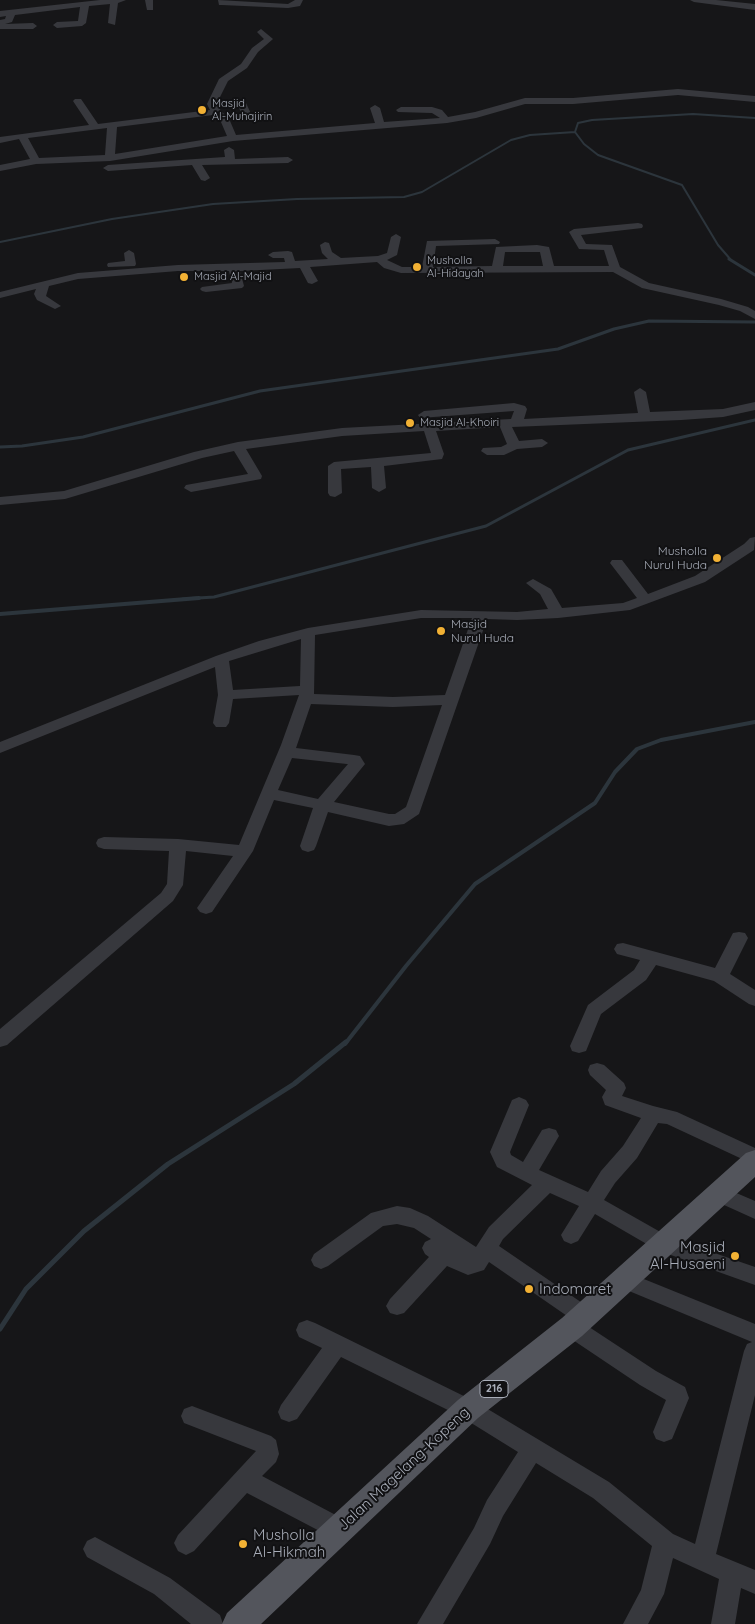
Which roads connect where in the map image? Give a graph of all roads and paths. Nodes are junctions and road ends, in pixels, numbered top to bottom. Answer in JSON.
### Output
{"nodes":[{"id":1,"x":299,"y":0,"type":"edge"},
{"id":2,"x":694,"y":0,"type":"edge"},
{"id":3,"x":118,"y":1,"type":"edge"},
{"id":4,"x":18,"y":2,"type":"dead end"},
{"id":5,"x":222,"y":4,"type":"edge"},
{"id":6,"x":85,"y":5,"type":"junction"},
{"id":7,"x":755,"y":7,"type":"edge"},
{"id":8,"x":21,"y":12,"type":"junction"},
{"id":9,"x":11,"y":13,"type":"junction"},
{"id":10,"x":0,"y":14,"type":"edge"},
{"id":11,"x":112,"y":23,"type":"dead end"},
{"id":12,"x":57,"y":25,"type":"dead end"},
{"id":13,"x":33,"y":26,"type":"dead end"},
{"id":14,"x":261,"y":32,"type":"dead end"},
{"id":15,"x":755,"y":99,"type":"edge"},
{"id":16,"x":78,"y":101,"type":"dead end"},
{"id":17,"x":729,"y":102,"type":"dead end"},
{"id":18,"x":214,"y":108,"type":"junction"},
{"id":19,"x":375,"y":108,"type":"dead end"},
{"id":20,"x":401,"y":110,"type":"dead end"},
{"id":21,"x":247,"y":116,"type":"dead end"},
{"id":22,"x":448,"y":120,"type":"junction"},
{"id":23,"x":113,"y":124,"type":"junction"},
{"id":24,"x":95,"y":126,"type":"junction"},
{"id":25,"x":380,"y":126,"type":"junction"},
{"id":26,"x":274,"y":134,"type":"junction"},
{"id":27,"x":22,"y":136,"type":"junction"},
{"id":28,"x":229,"y":138,"type":"junction"},
{"id":29,"x":0,"y":140,"type":"edge"},
{"id":30,"x":278,"y":144,"type":"dead end"},
{"id":31,"x":177,"y":147,"type":"junction"},
{"id":32,"x":110,"y":158,"type":"junction"},
{"id":33,"x":230,"y":160,"type":"junction"},
{"id":34,"x":288,"y":160,"type":"dead end"},
{"id":35,"x":36,"y":161,"type":"junction"},
{"id":36,"x":195,"y":162,"type":"junction"},
{"id":37,"x":180,"y":163,"type":"junction"},
{"id":38,"x":0,"y":168,"type":"edge"},
{"id":39,"x":90,"y":169,"type":"dead end"},
{"id":40,"x":205,"y":178,"type":"dead end"},
{"id":41,"x":638,"y":226,"type":"dead end"},
{"id":42,"x":430,"y":232,"type":"dead end"},
{"id":43,"x":396,"y":237,"type":"dead end"},
{"id":44,"x":495,"y":242,"type":"dead end"},
{"id":45,"x":431,"y":244,"type":"junction"},
{"id":46,"x":325,"y":245,"type":"dead end"},
{"id":47,"x":128,"y":253,"type":"dead end"},
{"id":48,"x":273,"y":255,"type":"dead end"},
{"id":49,"x":379,"y":259,"type":"junction"},
{"id":50,"x":339,"y":262,"type":"junction"},
{"id":51,"x":303,"y":264,"type":"junction"},
{"id":52,"x":291,"y":265,"type":"junction"},
{"id":53,"x":234,"y":268,"type":"junction"},
{"id":54,"x":497,"y":269,"type":"junction"},
{"id":55,"x":549,"y":269,"type":"junction"},
{"id":56,"x":427,"y":270,"type":"junction"},
{"id":57,"x":615,"y":270,"type":"junction"},
{"id":58,"x":106,"y":273,"type":"junction"},
{"id":59,"x":312,"y":282,"type":"dead end"},
{"id":60,"x":44,"y":285,"type":"junction"},
{"id":61,"x":206,"y":289,"type":"dead end"},
{"id":62,"x":0,"y":295,"type":"edge"},
{"id":63,"x":55,"y":306,"type":"dead end"},
{"id":64,"x":755,"y":316,"type":"edge"},
{"id":65,"x":640,"y":392,"type":"dead end"},
{"id":66,"x":755,"y":406,"type":"edge"},
{"id":67,"x":424,"y":415,"type":"dead end"},
{"id":68,"x":645,"y":416,"type":"junction"},
{"id":69,"x":511,"y":424,"type":"junction"},
{"id":70,"x":429,"y":428,"type":"junction"},
{"id":71,"x":542,"y":443,"type":"dead end"},
{"id":72,"x":514,"y":445,"type":"junction"},
{"id":73,"x":238,"y":446,"type":"junction"},
{"id":74,"x":487,"y":451,"type":"dead end"},
{"id":75,"x":377,"y":463,"type":"junction"},
{"id":76,"x":191,"y":488,"type":"dead end"},
{"id":77,"x":379,"y":488,"type":"dead end"},
{"id":78,"x":334,"y":493,"type":"dead end"},
{"id":79,"x":0,"y":501,"type":"edge"},
{"id":80,"x":755,"y":541,"type":"edge"},
{"id":81,"x":617,"y":563,"type":"dead end"},
{"id":82,"x":533,"y":583,"type":"dead end"},
{"id":83,"x":645,"y":599,"type":"junction"},
{"id":84,"x":481,"y":614,"type":"junction"},
{"id":85,"x":558,"y":614,"type":"junction"},
{"id":86,"x":308,"y":632,"type":"junction"},
{"id":87,"x":220,"y":659,"type":"junction"},
{"id":88,"x":226,"y":694,"type":"junction"},
{"id":89,"x":306,"y":695,"type":"junction"},
{"id":90,"x":451,"y":700,"type":"junction"},
{"id":91,"x":221,"y":723,"type":"dead end"},
{"id":92,"x":0,"y":748,"type":"edge"},
{"id":93,"x":286,"y":752,"type":"junction"},
{"id":94,"x":269,"y":793,"type":"junction"},
{"id":95,"x":322,"y":805,"type":"junction"},
{"id":96,"x":104,"y":843,"type":"dead end"},
{"id":97,"x":178,"y":845,"type":"junction"},
{"id":98,"x":308,"y":846,"type":"dead end"},
{"id":99,"x":245,"y":851,"type":"junction"},
{"id":100,"x":206,"y":908,"type":"dead end"},
{"id":101,"x":739,"y":938,"type":"dead end"},
{"id":102,"x":623,"y":949,"type":"dead end"},
{"id":103,"x":652,"y":957,"type":"junction"},
{"id":104,"x":720,"y":976,"type":"junction"},
{"id":105,"x":755,"y":999,"type":"edge"},
{"id":106,"x":0,"y":1040,"type":"edge"},
{"id":107,"x":579,"y":1046,"type":"dead end"},
{"id":108,"x":597,"y":1070,"type":"dead end"},
{"id":109,"x":519,"y":1105,"type":"dead end"},
{"id":110,"x":653,"y":1114,"type":"junction"},
{"id":111,"x":549,"y":1136,"type":"dead end"},
{"id":112,"x":755,"y":1157,"type":"edge"},
{"id":113,"x":755,"y":1161,"type":"edge"},
{"id":114,"x":527,"y":1174,"type":"junction"},
{"id":115,"x":547,"y":1183,"type":"junction"},
{"id":116,"x":720,"y":1194,"type":"junction"},
{"id":117,"x":591,"y":1202,"type":"junction"},
{"id":118,"x":755,"y":1210,"type":"edge"},
{"id":119,"x":571,"y":1235,"type":"dead end"},
{"id":120,"x":664,"y":1244,"type":"junction"},
{"id":121,"x":482,"y":1254,"type":"junction"},
{"id":122,"x":321,"y":1260,"type":"dead end"},
{"id":123,"x":755,"y":1276,"type":"edge"},
{"id":124,"x":624,"y":1280,"type":"junction"},
{"id":125,"x":397,"y":1306,"type":"dead end"},
{"id":126,"x":578,"y":1321,"type":"junction"},
{"id":127,"x":307,"y":1330,"type":"dead end"},
{"id":128,"x":755,"y":1334,"type":"edge"},
{"id":129,"x":337,"y":1345,"type":"junction"},
{"id":130,"x":755,"y":1351,"type":"edge"},
{"id":131,"x":468,"y":1410,"type":"junction"},
{"id":132,"x":289,"y":1412,"type":"dead end"},
{"id":133,"x":192,"y":1416,"type":"dead end"},
{"id":134,"x":664,"y":1432,"type":"dead end"},
{"id":135,"x":532,"y":1448,"type":"junction"},
{"id":136,"x":244,"y":1479,"type":"junction"},
{"id":137,"x":339,"y":1529,"type":"junction"},
{"id":138,"x":665,"y":1542,"type":"junction"},
{"id":139,"x":186,"y":1544,"type":"dead end"},
{"id":140,"x":95,"y":1549,"type":"dead end"},
{"id":141,"x":703,"y":1560,"type":"junction"},
{"id":142,"x":732,"y":1571,"type":"junction"},
{"id":143,"x":755,"y":1582,"type":"edge"},
{"id":144,"x":211,"y":1624,"type":"edge"},
{"id":145,"x":238,"y":1624,"type":"edge"},
{"id":146,"x":429,"y":1624,"type":"edge"},
{"id":147,"x":636,"y":1624,"type":"edge"},
{"id":148,"x":723,"y":1624,"type":"edge"}],
"edges":[{"from":1,"to":5,"type":"street"},
{"from":2,"to":7,"type":"street"},
{"from":3,"to":6,"type":"street"},
{"from":3,"to":11,"type":"street"},
{"from":4,"to":8,"type":"street"},
{"from":6,"to":8,"type":"street"},
{"from":6,"to":12,"type":"street"},
{"from":8,"to":9,"type":"street"},
{"from":9,"to":10,"type":"street"},
{"from":9,"to":13,"type":"street"},
{"from":14,"to":18,"type":"street"},
{"from":15,"to":17,"type":"street"},
{"from":15,"to":22,"type":"street"},
{"from":16,"to":24,"type":"street"},
{"from":18,"to":21,"type":"street"},
{"from":18,"to":23,"type":"street"},
{"from":18,"to":28,"type":"street"},
{"from":19,"to":25,"type":"street"},
{"from":20,"to":22,"type":"street"},
{"from":22,"to":25,"type":"street"},
{"from":23,"to":24,"type":"street"},
{"from":23,"to":32,"type":"street"},
{"from":24,"to":27,"type":"street"},
{"from":25,"to":26,"type":"street"},
{"from":26,"to":28,"type":"street"},
{"from":26,"to":30,"type":"street"},
{"from":27,"to":29,"type":"street"},
{"from":27,"to":35,"type":"street"},
{"from":28,"to":31,"type":"street"},
{"from":28,"to":33,"type":"street"},
{"from":31,"to":32,"type":"street"},
{"from":31,"to":37,"type":"street"},
{"from":32,"to":35,"type":"street"},
{"from":33,"to":34,"type":"street"},
{"from":33,"to":36,"type":"street"},
{"from":35,"to":38,"type":"street"},
{"from":36,"to":37,"type":"street"},
{"from":36,"to":40,"type":"street"},
{"from":37,"to":39,"type":"street"},
{"from":41,"to":57,"type":"street"},
{"from":42,"to":45,"type":"street"},
{"from":43,"to":49,"type":"street"},
{"from":44,"to":45,"type":"street"},
{"from":45,"to":56,"type":"street"},
{"from":46,"to":50,"type":"street"},
{"from":47,"to":58,"type":"street"},
{"from":48,"to":52,"type":"street"},
{"from":49,"to":50,"type":"street"},
{"from":49,"to":56,"type":"street"},
{"from":50,"to":51,"type":"street"},
{"from":51,"to":52,"type":"street"},
{"from":51,"to":59,"type":"street"},
{"from":52,"to":53,"type":"street"},
{"from":53,"to":58,"type":"street"},
{"from":53,"to":61,"type":"street"},
{"from":54,"to":55,"type":"street"},
{"from":54,"to":55,"type":"street"},
{"from":54,"to":56,"type":"street"},
{"from":55,"to":57,"type":"street"},
{"from":57,"to":64,"type":"street"},
{"from":58,"to":60,"type":"street"},
{"from":60,"to":62,"type":"street"},
{"from":60,"to":63,"type":"street"},
{"from":65,"to":68,"type":"street"},
{"from":66,"to":68,"type":"street"},
{"from":67,"to":69,"type":"street"},
{"from":68,"to":69,"type":"street"},
{"from":69,"to":70,"type":"street"},
{"from":69,"to":72,"type":"street"},
{"from":70,"to":73,"type":"street"},
{"from":70,"to":75,"type":"street"},
{"from":71,"to":72,"type":"street"},
{"from":72,"to":74,"type":"street"},
{"from":73,"to":76,"type":"street"},
{"from":73,"to":79,"type":"street"},
{"from":75,"to":77,"type":"street"},
{"from":75,"to":78,"type":"street"},
{"from":80,"to":83,"type":"street"},
{"from":81,"to":83,"type":"street"},
{"from":82,"to":85,"type":"street"},
{"from":83,"to":85,"type":"street"},
{"from":84,"to":85,"type":"street"},
{"from":84,"to":86,"type":"street"},
{"from":84,"to":90,"type":"street"},
{"from":86,"to":87,"type":"street"},
{"from":86,"to":89,"type":"street"},
{"from":87,"to":88,"type":"street"},
{"from":87,"to":92,"type":"street"},
{"from":88,"to":89,"type":"street"},
{"from":88,"to":91,"type":"street"},
{"from":89,"to":90,"type":"street"},
{"from":89,"to":93,"type":"street"},
{"from":90,"to":95,"type":"street"},
{"from":93,"to":94,"type":"street"},
{"from":93,"to":95,"type":"street"},
{"from":94,"to":95,"type":"street"},
{"from":94,"to":99,"type":"street"},
{"from":95,"to":98,"type":"street"},
{"from":96,"to":97,"type":"street"},
{"from":97,"to":99,"type":"street"},
{"from":97,"to":106,"type":"street"},
{"from":99,"to":100,"type":"street"},
{"from":101,"to":104,"type":"street"},
{"from":102,"to":103,"type":"street"},
{"from":103,"to":104,"type":"street"},
{"from":103,"to":107,"type":"street"},
{"from":104,"to":105,"type":"street"},
{"from":108,"to":110,"type":"street"},
{"from":109,"to":114,"type":"street"},
{"from":110,"to":112,"type":"street"},
{"from":110,"to":117,"type":"street"},
{"from":111,"to":114,"type":"street"},
{"from":113,"to":116,"type":"main road","name":"Jalan Magelang-Kopeng","number":"216"},
{"from":114,"to":115,"type":"street"},
{"from":115,"to":117,"type":"street"},
{"from":115,"to":121,"type":"street"},
{"from":116,"to":118,"type":"street"},
{"from":116,"to":120,"type":"main road","name":"Jalan Magelang-Kopeng","number":"216"},
{"from":117,"to":119,"type":"street"},
{"from":117,"to":120,"type":"street"},
{"from":120,"to":123,"type":"street"},
{"from":120,"to":124,"type":"main road","name":"Jalan Magelang-Kopeng","number":"216"},
{"from":121,"to":122,"type":"street"},
{"from":121,"to":125,"type":"street"},
{"from":121,"to":126,"type":"street"},
{"from":124,"to":126,"type":"main road","name":"Jalan Magelang-Kopeng","number":"216"},
{"from":124,"to":128,"type":"street"},
{"from":126,"to":131,"type":"main road","name":"Jalan Magelang-Kopeng","number":"216"},
{"from":126,"to":134,"type":"street"},
{"from":127,"to":129,"type":"street"},
{"from":129,"to":131,"type":"street"},
{"from":129,"to":132,"type":"street"},
{"from":130,"to":141,"type":"street"},
{"from":131,"to":135,"type":"street"},
{"from":131,"to":137,"type":"main road","name":"Jalan Magelang-Kopeng","number":"216"},
{"from":133,"to":136,"type":"street"},
{"from":135,"to":138,"type":"street"},
{"from":135,"to":146,"type":"street"},
{"from":136,"to":137,"type":"street"},
{"from":136,"to":139,"type":"street"},
{"from":137,"to":145,"type":"main road","name":"Jalan Magelang-Kopeng","number":"216"},
{"from":138,"to":141,"type":"street"},
{"from":138,"to":147,"type":"street"},
{"from":140,"to":144,"type":"street"},
{"from":141,"to":142,"type":"street"},
{"from":142,"to":143,"type":"street"},
{"from":142,"to":148,"type":"street"}]}
